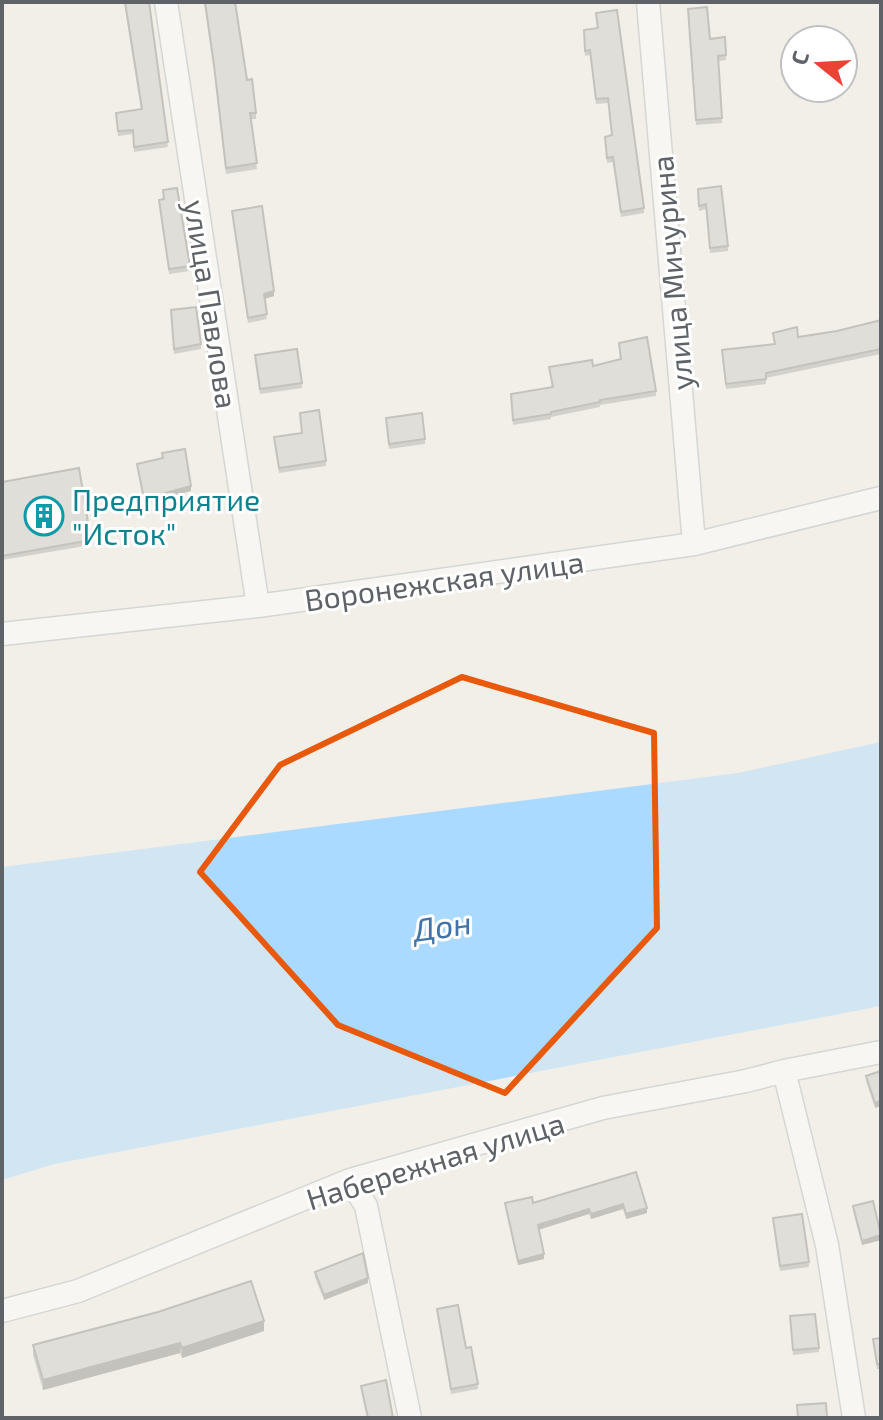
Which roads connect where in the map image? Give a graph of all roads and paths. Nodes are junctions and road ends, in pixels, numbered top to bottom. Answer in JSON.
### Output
{"nodes":[{"id":1,"x":166,"y":2,"type":"edge"},
{"id":2,"x":648,"y":2,"type":"edge"},
{"id":3,"x":881,"y":498,"type":"edge"},
{"id":4,"x":694,"y":544,"type":"junction"},
{"id":5,"x":258,"y":606,"type":"junction"},
{"id":6,"x":2,"y":634,"type":"edge"},
{"id":7,"x":881,"y":1052,"type":"edge"},
{"id":8,"x":784,"y":1071,"type":"junction"},
{"id":9,"x":350,"y":1180,"type":"junction"},
{"id":10,"x":2,"y":1311,"type":"edge"},
{"id":11,"x":410,"y":1418,"type":"edge"},
{"id":12,"x":854,"y":1418,"type":"edge"}],
"edges":[{"from":1,"to":5,"type":"street","name":"улица Павлова"},
{"from":2,"to":4,"type":"street","name":"улица Мичурина"},
{"from":3,"to":4,"type":"street","name":"Воронежская улица"},
{"from":4,"to":5,"type":"street","name":"Воронежская улица"},
{"from":5,"to":6,"type":"street","name":"Воронежская улица"},
{"from":7,"to":8,"type":"street","name":"Набережная улица"},
{"from":8,"to":9,"type":"street","name":"Набережная улица"},
{"from":8,"to":12,"type":"street"},
{"from":9,"to":10,"type":"street","name":"Набережная улица"},
{"from":9,"to":11,"type":"street"}]}
